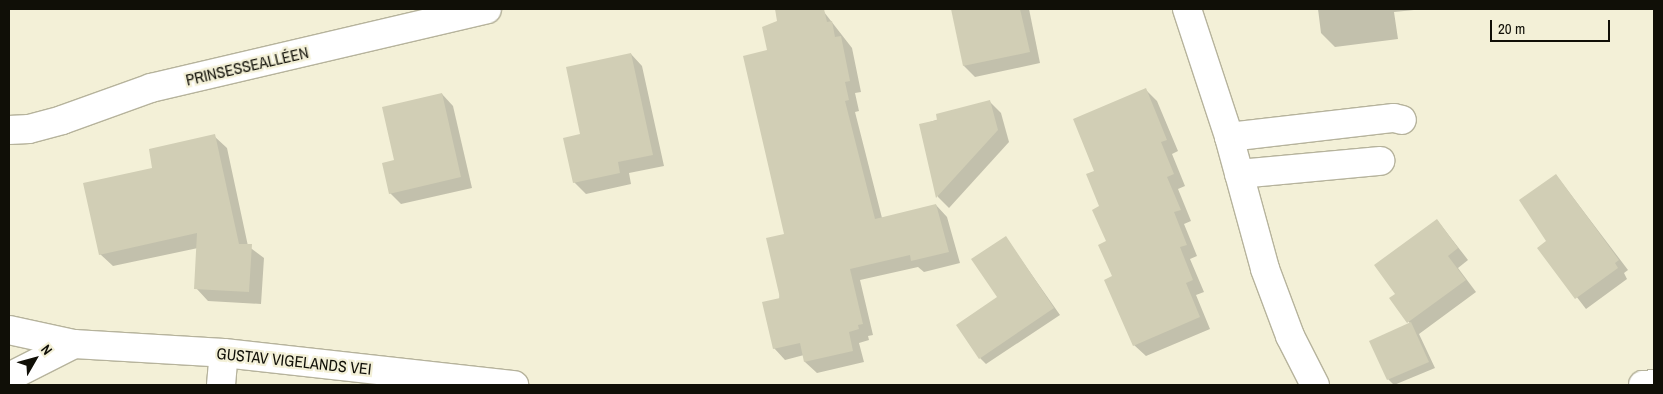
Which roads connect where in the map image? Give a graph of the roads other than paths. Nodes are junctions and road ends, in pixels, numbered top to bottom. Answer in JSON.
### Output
{"nodes":[{"id":1,"x":487,"y":9,"type":"edge"},
{"id":2,"x":1187,"y":9,"type":"edge"},
{"id":3,"x":1402,"y":120,"type":"dead end"},
{"id":4,"x":9,"y":130,"type":"edge"},
{"id":5,"x":1229,"y":137,"type":"junction"},
{"id":6,"x":1380,"y":161,"type":"dead end"},
{"id":7,"x":1239,"y":174,"type":"junction"},
{"id":8,"x":9,"y":330,"type":"edge"},
{"id":9,"x":74,"y":344,"type":"junction"},
{"id":10,"x":224,"y":353,"type":"junction"},
{"id":11,"x":9,"y":377,"type":"edge"},
{"id":12,"x":1654,"y":384,"type":"edge"},
{"id":13,"x":221,"y":385,"type":"edge"},
{"id":14,"x":514,"y":385,"type":"edge"},
{"id":15,"x":1315,"y":385,"type":"edge"},
{"id":16,"x":1643,"y":385,"type":"edge"}],
"edges":[{"from":1,"to":4,"type":"street","name":"PRINSESSEALLÉEN"},
{"from":2,"to":5,"type":"street"},
{"from":3,"to":5,"type":"street"},
{"from":5,"to":7,"type":"street"},
{"from":6,"to":7,"type":"street"},
{"from":7,"to":15,"type":"street"},
{"from":8,"to":9,"type":"street","name":"GUSTAV VIGELANDS VEI"},
{"from":9,"to":10,"type":"street","name":"GUSTAV VIGELANDS VEI"},
{"from":9,"to":11,"type":"street"},
{"from":10,"to":13,"type":"street"},
{"from":10,"to":14,"type":"street","name":"GUSTAV VIGELANDS VEI"},
{"from":12,"to":16,"type":"street"}]}
